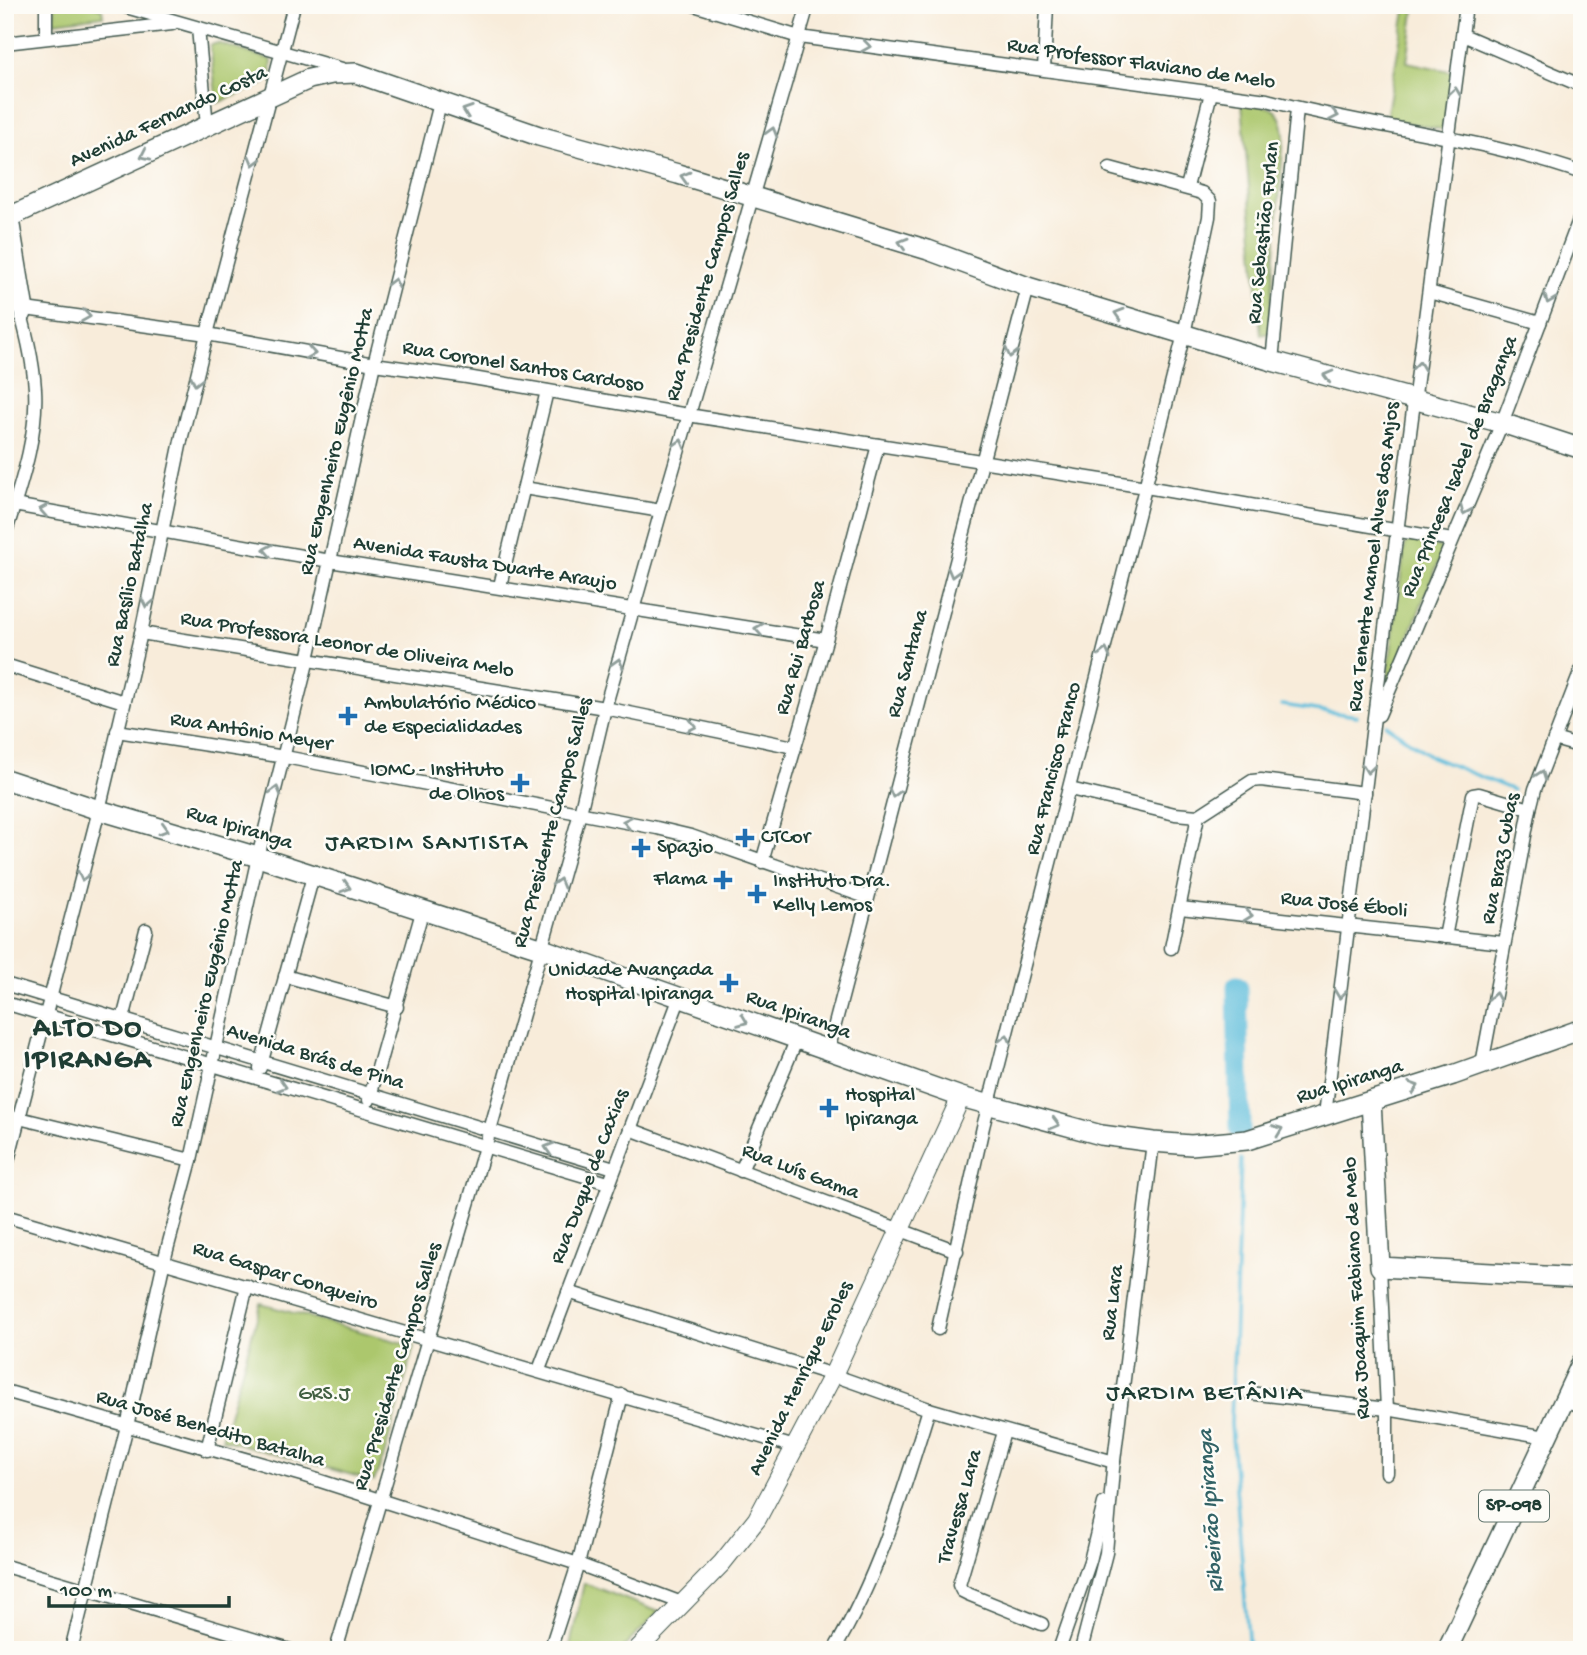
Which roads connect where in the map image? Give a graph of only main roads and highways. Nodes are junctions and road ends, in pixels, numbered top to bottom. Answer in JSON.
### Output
{"nodes":[{"id":1,"x":8,"y":218,"type":"edge"},
{"id":2,"x":1582,"y":449,"type":"edge"},
{"id":3,"x":5,"y":779,"type":"edge"},
{"id":4,"x":1582,"y":1029,"type":"edge"},
{"id":5,"x":961,"y":1097,"type":"junction"},
{"id":6,"x":1371,"y":1101,"type":"junction"},
{"id":7,"x":1582,"y":1278,"type":"edge"},
{"id":8,"x":1582,"y":1362,"type":"edge"},
{"id":9,"x":1573,"y":1404,"type":"edge"},
{"id":10,"x":1451,"y":1646,"type":"edge"},
{"id":11,"x":637,"y":1650,"type":"edge"}],
"edges":[{"from":2,"to":1,"type":"main road","name":"Avenida Fernando Costa","one_way":true},
{"from":3,"to":5,"type":"main road","name":"Rua Ipiranga","one_way":true},
{"from":6,"to":4,"type":"main road","name":"Rua Ipiranga","one_way":true},
{"from":5,"to":6,"type":"main road","name":"Rua Ipiranga","one_way":true},
{"from":5,"to":11,"type":"main road","name":"Avenida Henrique Eroles"},
{"from":6,"to":7,"type":"main road","name":"Rua Joaquim Fabiano de Melo"},
{"from":8,"to":9,"type":"main road","number":"SP-098"},
{"from":9,"to":10,"type":"main road","number":"SP-098"}]}
